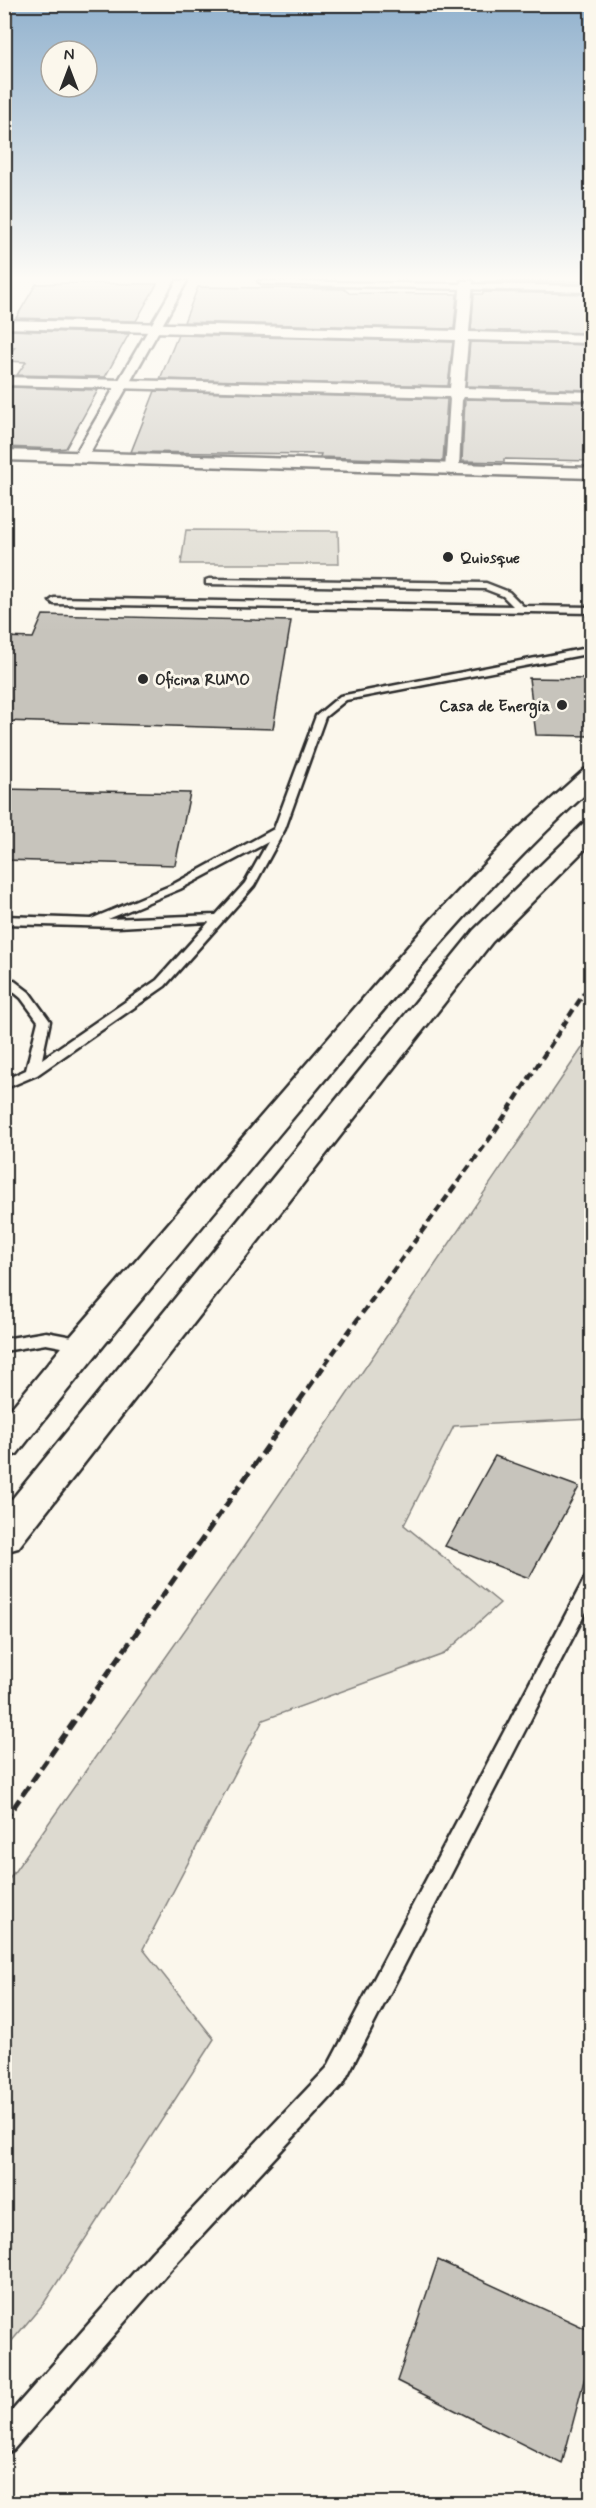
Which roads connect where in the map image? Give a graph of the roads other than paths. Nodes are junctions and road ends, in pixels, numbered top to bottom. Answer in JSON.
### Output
{"nodes":[{"id":1,"x":116,"y":398,"type":"edge"},
{"id":2,"x":456,"y":398,"type":"edge"},
{"id":3,"x":502,"y":398,"type":"edge"},
{"id":4,"x":591,"y":402,"type":"edge"},
{"id":5,"x":4,"y":455,"type":"edge"},
{"id":6,"x":80,"y":458,"type":"junction"},
{"id":7,"x":452,"y":470,"type":"junction"},
{"id":8,"x":591,"y":473,"type":"edge"},
{"id":9,"x":591,"y":480,"type":"edge"},
{"id":10,"x":208,"y":582,"type":"dead end"},
{"id":11,"x":54,"y":601,"type":"dead end"},
{"id":12,"x":521,"y":609,"type":"junction"},
{"id":13,"x":591,"y":610,"type":"edge"},
{"id":14,"x":591,"y":650,"type":"edge"},
{"id":15,"x":591,"y":775,"type":"edge"},
{"id":16,"x":591,"y":828,"type":"edge"},
{"id":17,"x":280,"y":830,"type":"junction"},
{"id":18,"x":219,"y":918,"type":"junction"},
{"id":19,"x":4,"y":920,"type":"edge"},
{"id":20,"x":91,"y":922,"type":"junction"},
{"id":21,"x":4,"y":977,"type":"edge"},
{"id":22,"x":32,"y":1072,"type":"junction"},
{"id":23,"x":4,"y":1085,"type":"edge"},
{"id":24,"x":4,"y":1345,"type":"edge"},
{"id":25,"x":83,"y":1345,"type":"junction"},
{"id":26,"x":4,"y":1444,"type":"edge"},
{"id":27,"x":4,"y":1537,"type":"edge"},
{"id":28,"x":591,"y":1581,"type":"edge"},
{"id":29,"x":4,"y":2441,"type":"edge"}],
"edges":[{"from":1,"to":6,"type":"street"},
{"from":2,"to":7,"type":"street"},
{"from":3,"to":4,"type":"main road"},
{"from":5,"to":6,"type":"main road"},
{"from":6,"to":7,"type":"main road"},
{"from":7,"to":8,"type":"main road"},
{"from":7,"to":9,"type":"main road"},
{"from":10,"to":12,"type":"lane"},
{"from":11,"to":12,"type":"lane"},
{"from":12,"to":13,"type":"lane"},
{"from":14,"to":17,"type":"lane"},
{"from":15,"to":25,"type":"main road"},
{"from":16,"to":27,"type":"main road"},
{"from":17,"to":18,"type":"lane"},
{"from":17,"to":20,"type":"lane"},
{"from":18,"to":20,"type":"lane"},
{"from":18,"to":22,"type":"lane"},
{"from":19,"to":20,"type":"lane"},
{"from":21,"to":22,"type":"lane"},
{"from":22,"to":23,"type":"lane"},
{"from":24,"to":25,"type":"lane"},
{"from":25,"to":26,"type":"main road"},
{"from":28,"to":29,"type":"lane"}]}
